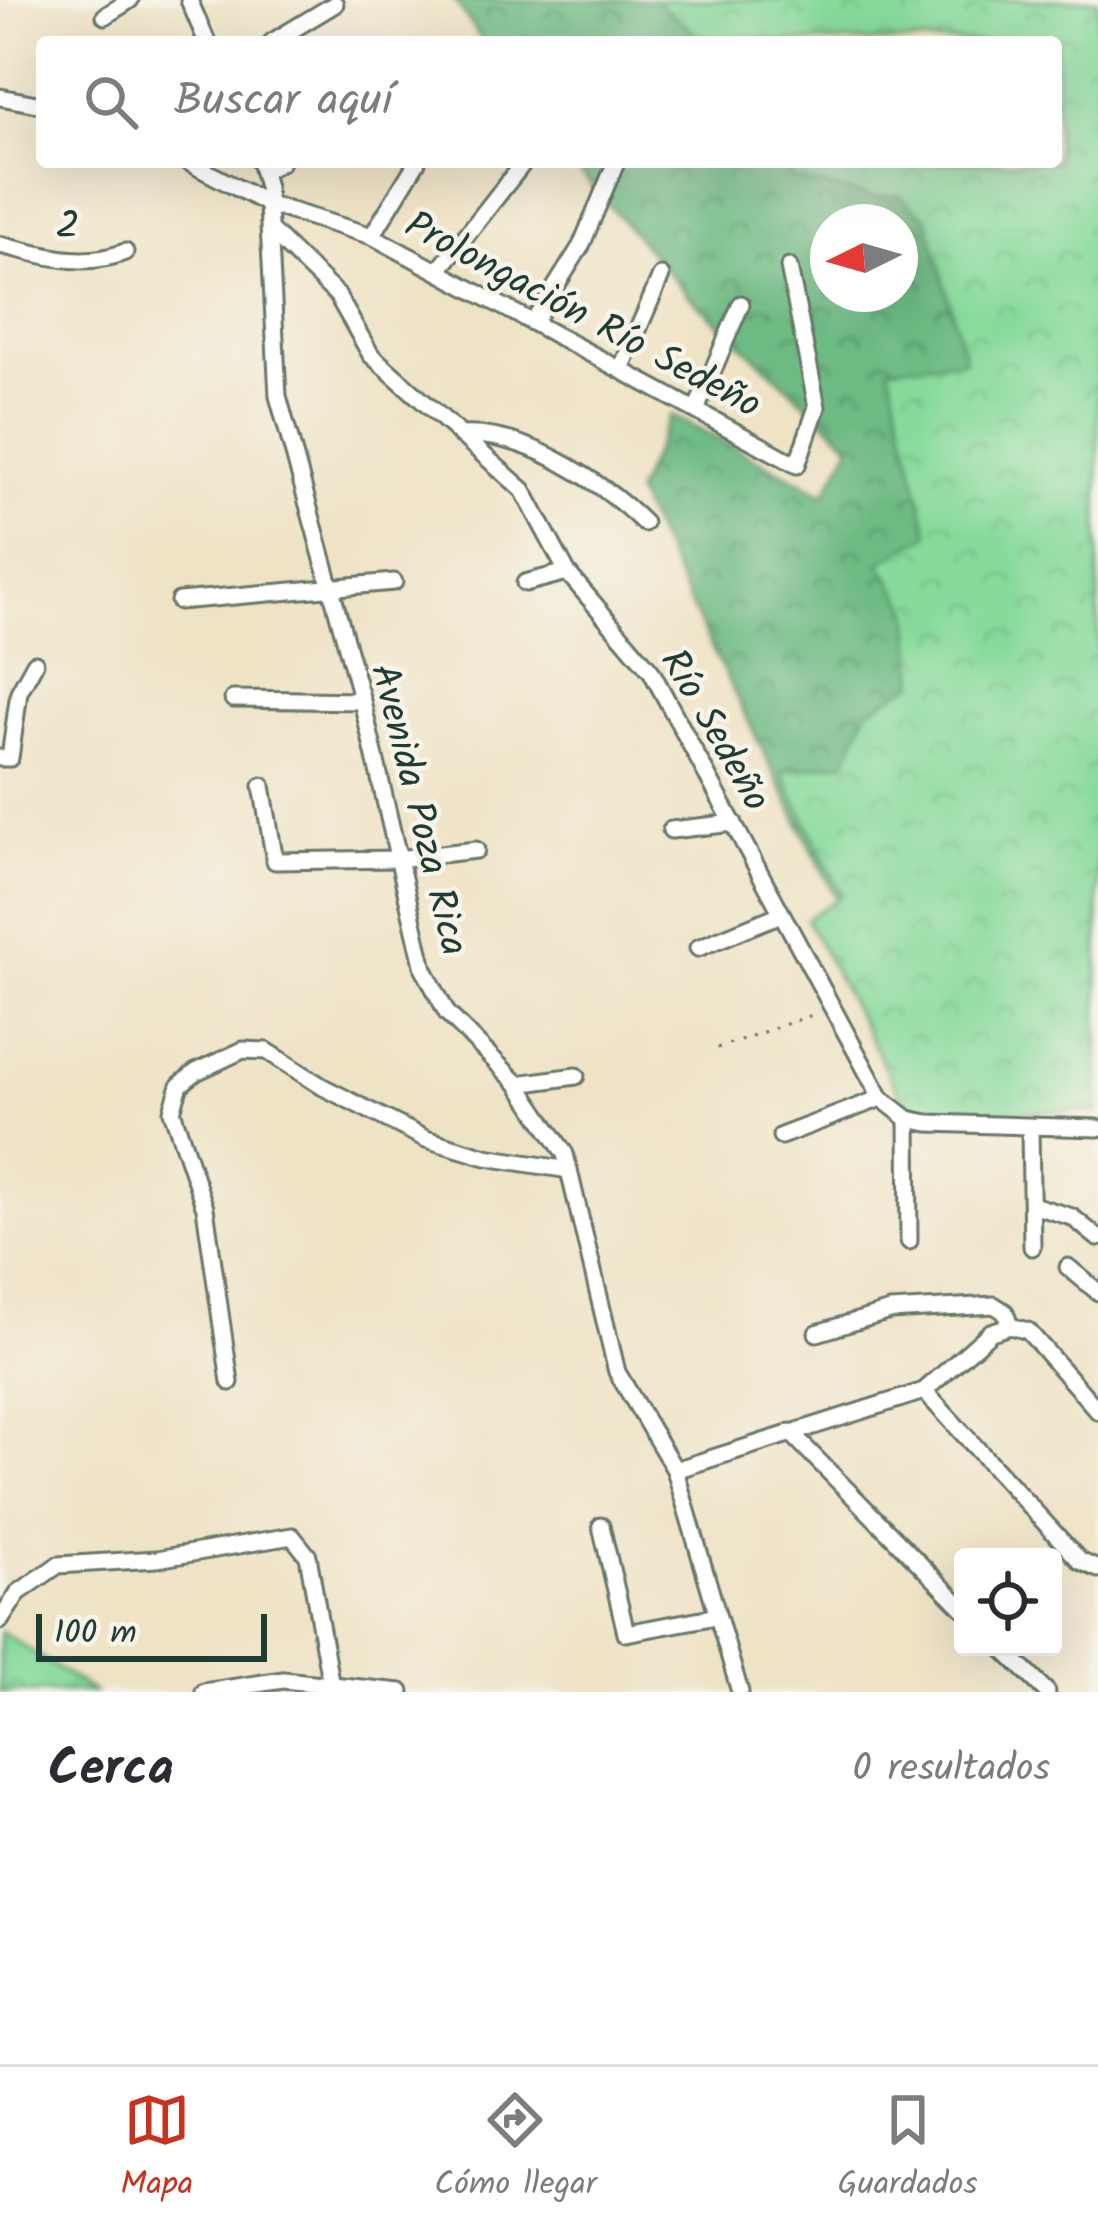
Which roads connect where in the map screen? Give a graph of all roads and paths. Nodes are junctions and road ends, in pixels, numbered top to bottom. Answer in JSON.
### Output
{"nodes":[{"id":1,"x":130,"y":0,"type":"edge"},
{"id":2,"x":188,"y":0,"type":"edge"},
{"id":3,"x":334,"y":4,"type":"dead end"},
{"id":4,"x":105,"y":16,"type":"dead end"},
{"id":5,"x":204,"y":36,"type":"edge"},
{"id":6,"x":282,"y":36,"type":"edge"},
{"id":7,"x":0,"y":97,"type":"edge"},
{"id":8,"x":36,"y":104,"type":"edge"},
{"id":9,"x":199,"y":168,"type":"edge"},
{"id":10,"x":262,"y":168,"type":"edge"},
{"id":11,"x":413,"y":168,"type":"edge"},
{"id":12,"x":519,"y":168,"type":"edge"},
{"id":13,"x":613,"y":168,"type":"edge"},
{"id":14,"x":268,"y":204,"type":"junction"},
{"id":15,"x":270,"y":230,"type":"junction"},
{"id":16,"x":372,"y":236,"type":"junction"},
{"id":17,"x":0,"y":245,"type":"edge"},
{"id":18,"x":125,"y":252,"type":"dead end"},
{"id":19,"x":789,"y":267,"type":"dead end"},
{"id":20,"x":439,"y":270,"type":"junction"},
{"id":21,"x":661,"y":276,"type":"dead end"},
{"id":22,"x":741,"y":304,"type":"dead end"},
{"id":23,"x":534,"y":322,"type":"junction"},
{"id":24,"x":621,"y":369,"type":"junction"},
{"id":25,"x":697,"y":410,"type":"junction"},
{"id":26,"x":460,"y":435,"type":"junction"},
{"id":27,"x":644,"y":523,"type":"dead end"},
{"id":28,"x":567,"y":572,"type":"junction"},
{"id":29,"x":394,"y":582,"type":"dead end"},
{"id":30,"x":525,"y":583,"type":"dead end"},
{"id":31,"x":330,"y":588,"type":"junction"},
{"id":32,"x":178,"y":601,"type":"dead end"},
{"id":33,"x":35,"y":663,"type":"dead end"},
{"id":34,"x":232,"y":699,"type":"dead end"},
{"id":35,"x":362,"y":701,"type":"junction"},
{"id":36,"x":0,"y":758,"type":"edge"},
{"id":37,"x":262,"y":785,"type":"dead end"},
{"id":38,"x":734,"y":823,"type":"junction"},
{"id":39,"x":671,"y":830,"type":"dead end"},
{"id":40,"x":476,"y":850,"type":"dead end"},
{"id":41,"x":397,"y":859,"type":"junction"},
{"id":42,"x":781,"y":914,"type":"junction"},
{"id":43,"x":698,"y":948,"type":"dead end"},
{"id":44,"x":832,"y":1008,"type":"junction"},
{"id":45,"x":717,"y":1048,"type":"dead end"},
{"id":46,"x":576,"y":1076,"type":"dead end"},
{"id":47,"x":518,"y":1084,"type":"junction"},
{"id":48,"x":881,"y":1098,"type":"junction"},
{"id":49,"x":908,"y":1119,"type":"junction"},
{"id":50,"x":1098,"y":1128,"type":"edge"},
{"id":51,"x":1030,"y":1129,"type":"junction"},
{"id":52,"x":782,"y":1136,"type":"dead end"},
{"id":53,"x":569,"y":1170,"type":"junction"},
{"id":54,"x":1032,"y":1205,"type":"junction"},
{"id":55,"x":1098,"y":1238,"type":"edge"},
{"id":56,"x":909,"y":1240,"type":"dead end"},
{"id":57,"x":1033,"y":1247,"type":"dead end"},
{"id":58,"x":1068,"y":1267,"type":"dead end"},
{"id":59,"x":1098,"y":1292,"type":"edge"},
{"id":60,"x":1010,"y":1326,"type":"junction"},
{"id":61,"x":817,"y":1333,"type":"dead end"},
{"id":62,"x":230,"y":1382,"type":"dead end"},
{"id":63,"x":924,"y":1390,"type":"junction"},
{"id":64,"x":1098,"y":1411,"type":"edge"},
{"id":65,"x":790,"y":1432,"type":"junction"},
{"id":66,"x":675,"y":1470,"type":"junction"},
{"id":67,"x":602,"y":1526,"type":"dead end"},
{"id":68,"x":1098,"y":1570,"type":"edge"},
{"id":69,"x":954,"y":1599,"type":"edge"},
{"id":70,"x":717,"y":1616,"type":"junction"},
{"id":71,"x":0,"y":1621,"type":"edge"},
{"id":72,"x":1010,"y":1656,"type":"edge"},
{"id":73,"x":331,"y":1687,"type":"edge"},
{"id":74,"x":392,"y":1691,"type":"edge"},
{"id":75,"x":204,"y":1692,"type":"edge"},
{"id":76,"x":740,"y":1692,"type":"edge"},
{"id":77,"x":1047,"y":1692,"type":"edge"}],
"edges":[{"from":1,"to":4,"type":"street"},
{"from":2,"to":5,"type":"street"},
{"from":3,"to":6,"type":"street"},
{"from":7,"to":8,"type":"street"},
{"from":9,"to":14,"type":"street","name":"Prolongación Río Sedeño"},
{"from":10,"to":14,"type":"street"},
{"from":11,"to":16,"type":"street"},
{"from":12,"to":20,"type":"street"},
{"from":13,"to":23,"type":"street"},
{"from":14,"to":15,"type":"street"},
{"from":14,"to":16,"type":"street","name":"Prolongación Río Sedeño"},
{"from":15,"to":26,"type":"street","name":"Río Sedeño"},
{"from":15,"to":31,"type":"street","name":"Avenida Poza Rica"},
{"from":16,"to":20,"type":"street","name":"Prolongación Río Sedeño"},
{"from":17,"to":18,"type":"street","name":"2"},
{"from":19,"to":25,"type":"street","name":"Prolongación Río Sedeño"},
{"from":20,"to":23,"type":"street","name":"Prolongación Río Sedeño"},
{"from":21,"to":24,"type":"street"},
{"from":22,"to":25,"type":"street"},
{"from":23,"to":24,"type":"street","name":"Prolongación Río Sedeño"},
{"from":24,"to":25,"type":"street","name":"Prolongación Río Sedeño"},
{"from":26,"to":27,"type":"street"},
{"from":26,"to":28,"type":"street","name":"Río Sedeño"},
{"from":28,"to":30,"type":"street"},
{"from":28,"to":38,"type":"street","name":"Río Sedeño"},
{"from":29,"to":31,"type":"street"},
{"from":31,"to":32,"type":"street"},
{"from":31,"to":35,"type":"street","name":"Avenida Poza Rica"},
{"from":33,"to":36,"type":"street"},
{"from":34,"to":35,"type":"street"},
{"from":35,"to":41,"type":"street","name":"Avenida Poza Rica"},
{"from":37,"to":41,"type":"street"},
{"from":38,"to":39,"type":"street"},
{"from":38,"to":42,"type":"street","name":"Río Sedeño"},
{"from":40,"to":41,"type":"street"},
{"from":41,"to":47,"type":"street","name":"Avenida Poza Rica"},
{"from":42,"to":43,"type":"street"},
{"from":42,"to":44,"type":"street","name":"Río Sedeño"},
{"from":44,"to":45,"type":"path"},
{"from":44,"to":48,"type":"street","name":"Río Sedeño"},
{"from":46,"to":47,"type":"street"},
{"from":47,"to":53,"type":"street","name":"Avenida Poza Rica"},
{"from":48,"to":49,"type":"street","name":"Río Sedeño"},
{"from":48,"to":52,"type":"street"},
{"from":49,"to":51,"type":"street"},
{"from":49,"to":56,"type":"street"},
{"from":50,"to":51,"type":"street"},
{"from":51,"to":54,"type":"street"},
{"from":53,"to":62,"type":"street"},
{"from":53,"to":66,"type":"street","name":"Avenida Poza Rica"},
{"from":54,"to":55,"type":"street"},
{"from":54,"to":57,"type":"street"},
{"from":58,"to":59,"type":"street"},
{"from":60,"to":61,"type":"street"},
{"from":60,"to":63,"type":"street"},
{"from":60,"to":64,"type":"street"},
{"from":63,"to":65,"type":"street"},
{"from":63,"to":68,"type":"street"},
{"from":65,"to":66,"type":"street"},
{"from":65,"to":69,"type":"street"},
{"from":66,"to":70,"type":"street","name":"Avenida Poza Rica"},
{"from":67,"to":70,"type":"street"},
{"from":70,"to":76,"type":"street","name":"Avenida Poza Rica"},
{"from":71,"to":73,"type":"street"},
{"from":72,"to":77,"type":"street"},
{"from":73,"to":74,"type":"street"},
{"from":73,"to":75,"type":"street"}]}
